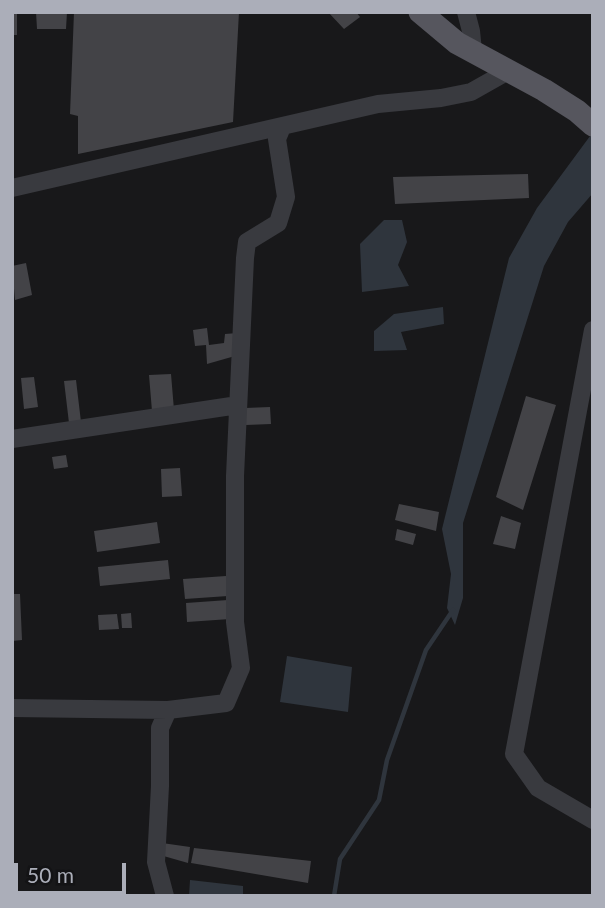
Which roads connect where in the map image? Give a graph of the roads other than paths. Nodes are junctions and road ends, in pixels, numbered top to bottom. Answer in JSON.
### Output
{"nodes":[{"id":1,"x":420,"y":12,"type":"edge"},
{"id":2,"x":466,"y":12,"type":"edge"},
{"id":3,"x":473,"y":51,"type":"junction"},
{"id":4,"x":510,"y":70,"type":"junction"},
{"id":5,"x":590,"y":121,"type":"edge"},
{"id":6,"x":282,"y":127,"type":"junction"},
{"id":7,"x":12,"y":187,"type":"edge"},
{"id":8,"x":593,"y":330,"type":"edge"},
{"id":9,"x":238,"y":405,"type":"junction"},
{"id":10,"x":12,"y":439,"type":"edge"},
{"id":11,"x":12,"y":708,"type":"edge"},
{"id":12,"x":168,"y":710,"type":"junction"},
{"id":13,"x":593,"y":820,"type":"edge"},
{"id":14,"x":165,"y":896,"type":"edge"}],
"edges":[{"from":1,"to":3,"type":"main road"},
{"from":2,"to":3,"type":"street"},
{"from":3,"to":4,"type":"main road"},
{"from":4,"to":5,"type":"main road"},
{"from":4,"to":6,"type":"street"},
{"from":6,"to":7,"type":"street"},
{"from":6,"to":9,"type":"street"},
{"from":8,"to":13,"type":"street"},
{"from":9,"to":10,"type":"street"},
{"from":9,"to":12,"type":"street"},
{"from":11,"to":12,"type":"street"},
{"from":12,"to":14,"type":"street"}]}
